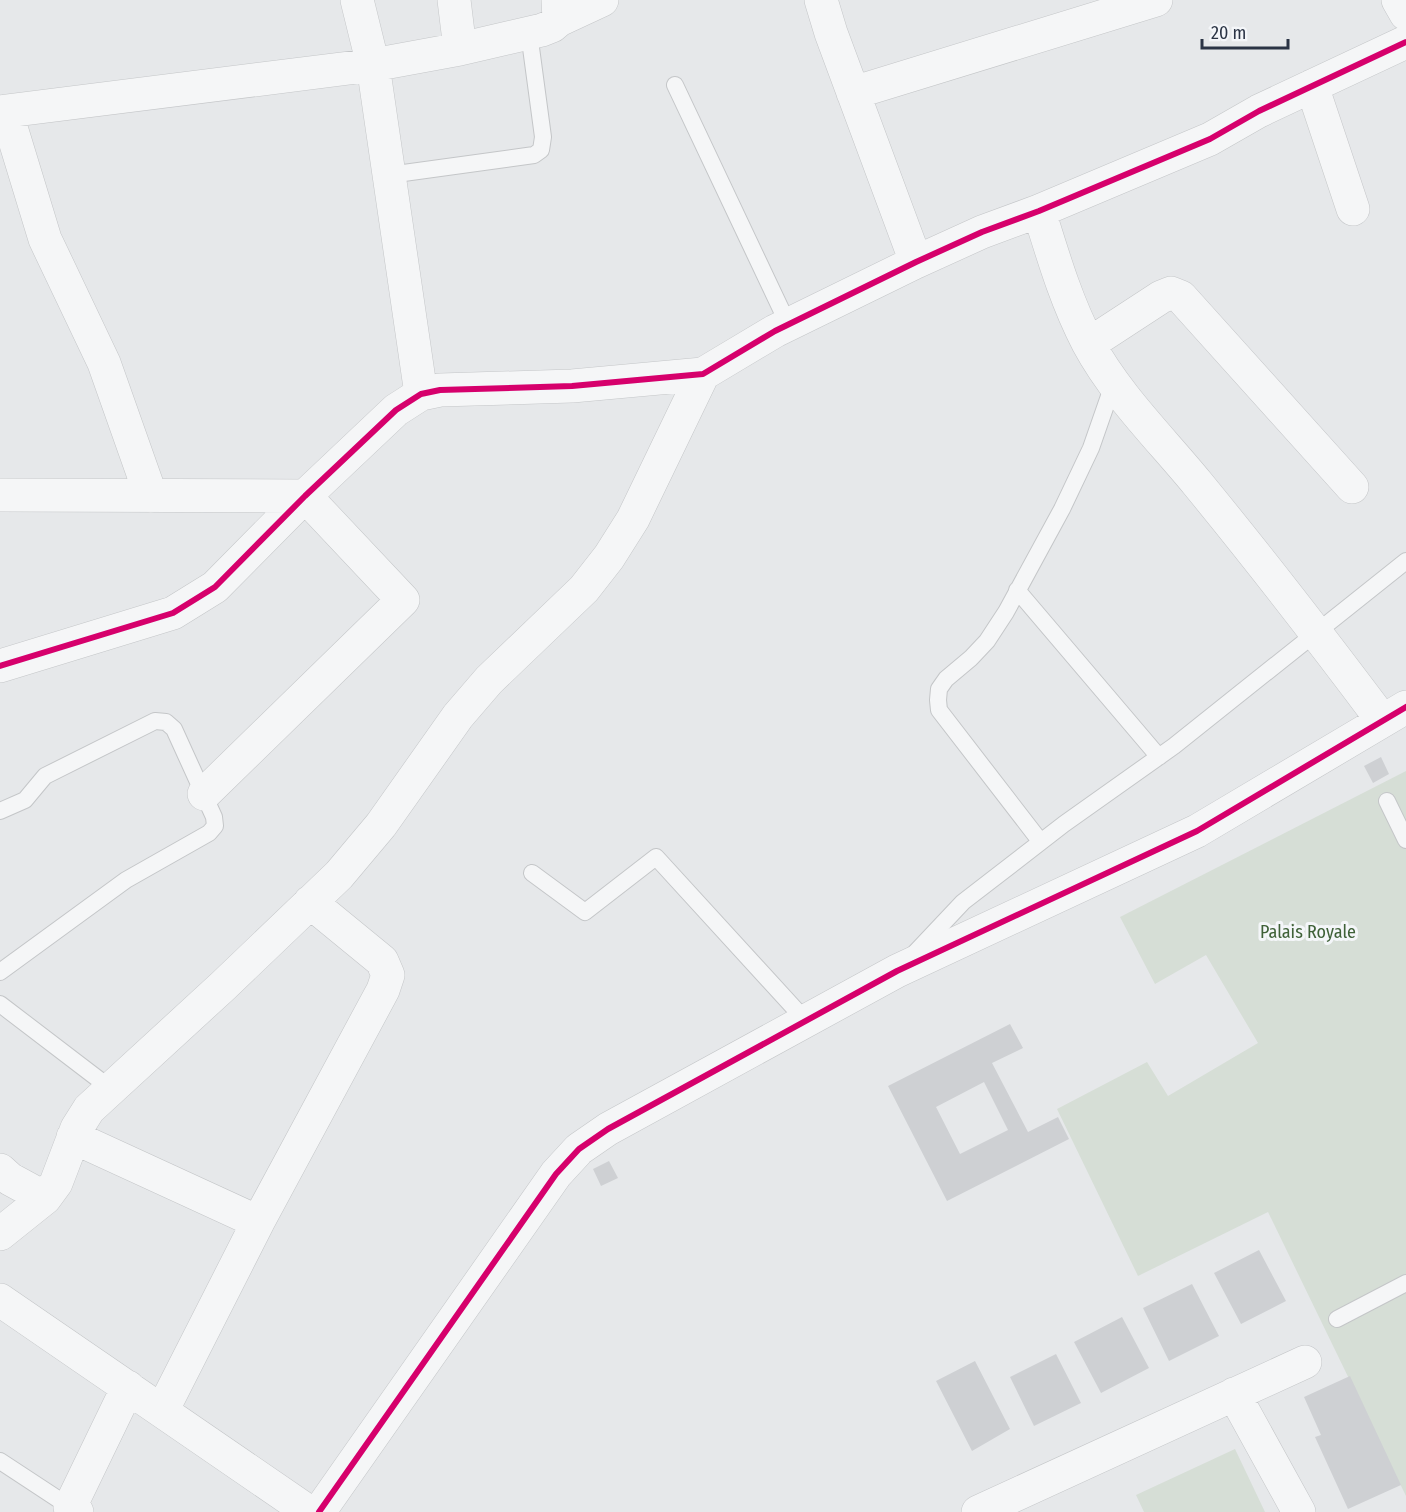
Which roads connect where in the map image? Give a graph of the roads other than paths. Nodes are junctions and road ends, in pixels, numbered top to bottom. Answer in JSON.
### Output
{"nodes":[{"id":1,"x":357,"y":0,"type":"edge"},
{"id":2,"x":454,"y":0,"type":"edge"},
{"id":3,"x":602,"y":0,"type":"edge"},
{"id":4,"x":821,"y":0,"type":"edge"},
{"id":5,"x":1156,"y":0,"type":"edge"},
{"id":6,"x":1398,"y":0,"type":"edge"},
{"id":7,"x":559,"y":10,"type":"edge"},
{"id":8,"x":1406,"y":14,"type":"edge"},
{"id":9,"x":529,"y":33,"type":"junction"},
{"id":10,"x":1406,"y":42,"type":"edge"},
{"id":11,"x":460,"y":49,"type":"junction"},
{"id":12,"x":373,"y":65,"type":"junction"},
{"id":13,"x":675,"y":85,"type":"dead end"},
{"id":14,"x":1312,"y":86,"type":"junction"},
{"id":15,"x":853,"y":93,"type":"junction"},
{"id":16,"x":3,"y":112,"type":"edge"},
{"id":17,"x":389,"y":175,"type":"junction"},
{"id":18,"x":1353,"y":209,"type":"dead end"},
{"id":19,"x":1039,"y":211,"type":"junction"},
{"id":20,"x":916,"y":262,"type":"junction"},
{"id":21,"x":788,"y":324,"type":"junction"},
{"id":22,"x":1089,"y":344,"type":"junction"},
{"id":23,"x":703,"y":374,"type":"junction"},
{"id":24,"x":1114,"y":382,"type":"junction"},
{"id":25,"x":421,"y":394,"type":"junction"},
{"id":26,"x":1352,"y":487,"type":"dead end"},
{"id":27,"x":0,"y":495,"type":"edge"},
{"id":28,"x":151,"y":496,"type":"junction"},
{"id":29,"x":305,"y":496,"type":"junction"},
{"id":30,"x":1406,"y":561,"type":"edge"},
{"id":31,"x":1017,"y":590,"type":"junction"},
{"id":32,"x":1317,"y":633,"type":"junction"},
{"id":33,"x":0,"y":666,"type":"edge"},
{"id":34,"x":1394,"y":713,"type":"edge"},
{"id":35,"x":1159,"y":757,"type":"junction"},
{"id":36,"x":204,"y":794,"type":"junction"},
{"id":37,"x":1387,"y":801,"type":"dead end"},
{"id":38,"x":0,"y":811,"type":"edge"},
{"id":39,"x":1406,"y":840,"type":"edge"},
{"id":40,"x":1040,"y":842,"type":"junction"},
{"id":41,"x":532,"y":873,"type":"dead end"},
{"id":42,"x":310,"y":903,"type":"junction"},
{"id":43,"x":897,"y":971,"type":"junction"},
{"id":44,"x":0,"y":972,"type":"edge"},
{"id":45,"x":0,"y":1004,"type":"edge"},
{"id":46,"x":806,"y":1021,"type":"junction"},
{"id":47,"x":110,"y":1088,"type":"junction"},
{"id":48,"x":73,"y":1137,"type":"junction"},
{"id":49,"x":0,"y":1170,"type":"edge"},
{"id":50,"x":45,"y":1198,"type":"junction"},
{"id":51,"x":258,"y":1222,"type":"junction"},
{"id":52,"x":0,"y":1234,"type":"edge"},
{"id":53,"x":1406,"y":1283,"type":"edge"},
{"id":54,"x":0,"y":1300,"type":"edge"},
{"id":55,"x":1337,"y":1319,"type":"dead end"},
{"id":56,"x":1305,"y":1362,"type":"dead end"},
{"id":57,"x":128,"y":1387,"type":"junction"},
{"id":58,"x":1234,"y":1394,"type":"junction"},
{"id":59,"x":162,"y":1411,"type":"junction"},
{"id":60,"x":0,"y":1461,"type":"edge"},
{"id":61,"x":73,"y":1510,"type":"edge"},
{"id":62,"x":309,"y":1512,"type":"edge"},
{"id":63,"x":319,"y":1512,"type":"edge"},
{"id":64,"x":978,"y":1512,"type":"edge"},
{"id":65,"x":1299,"y":1512,"type":"edge"}],
"edges":[{"from":1,"to":12,"type":"street"},
{"from":2,"to":11,"type":"street"},
{"from":3,"to":7,"type":"street"},
{"from":4,"to":15,"type":"street"},
{"from":5,"to":15,"type":"street"},
{"from":6,"to":8,"type":"street"},
{"from":7,"to":9,"type":"street"},
{"from":9,"to":11,"type":"street"},
{"from":9,"to":17,"type":"lane"},
{"from":10,"to":14,"type":"street"},
{"from":11,"to":12,"type":"street"},
{"from":12,"to":16,"type":"street"},
{"from":12,"to":17,"type":"street"},
{"from":13,"to":21,"type":"lane"},
{"from":14,"to":18,"type":"street"},
{"from":14,"to":19,"type":"street"},
{"from":15,"to":20,"type":"street"},
{"from":16,"to":28,"type":"street"},
{"from":17,"to":25,"type":"street"},
{"from":19,"to":20,"type":"street"},
{"from":19,"to":22,"type":"street"},
{"from":20,"to":21,"type":"street"},
{"from":21,"to":23,"type":"street"},
{"from":22,"to":24,"type":"street"},
{"from":22,"to":26,"type":"street"},
{"from":23,"to":25,"type":"street"},
{"from":23,"to":42,"type":"street"},
{"from":24,"to":31,"type":"lane"},
{"from":24,"to":32,"type":"street"},
{"from":25,"to":29,"type":"street"},
{"from":27,"to":28,"type":"street"},
{"from":28,"to":29,"type":"street"},
{"from":29,"to":33,"type":"street"},
{"from":29,"to":36,"type":"street"},
{"from":30,"to":32,"type":"lane"},
{"from":31,"to":35,"type":"lane"},
{"from":31,"to":40,"type":"lane"},
{"from":32,"to":34,"type":"street"},
{"from":32,"to":35,"type":"lane"},
{"from":34,"to":43,"type":"street"},
{"from":35,"to":40,"type":"lane"},
{"from":36,"to":38,"type":"lane"},
{"from":36,"to":44,"type":"lane"},
{"from":37,"to":39,"type":"lane"},
{"from":40,"to":43,"type":"lane"},
{"from":41,"to":46,"type":"lane"},
{"from":42,"to":47,"type":"street"},
{"from":42,"to":51,"type":"street"},
{"from":43,"to":46,"type":"street"},
{"from":45,"to":47,"type":"lane"},
{"from":46,"to":63,"type":"street"},
{"from":47,"to":48,"type":"street"},
{"from":48,"to":50,"type":"street"},
{"from":48,"to":51,"type":"street"},
{"from":49,"to":50,"type":"street"},
{"from":50,"to":52,"type":"street"},
{"from":51,"to":59,"type":"street"},
{"from":53,"to":55,"type":"lane"},
{"from":54,"to":57,"type":"street"},
{"from":56,"to":58,"type":"street"},
{"from":57,"to":59,"type":"street"},
{"from":57,"to":61,"type":"street"},
{"from":58,"to":64,"type":"street"},
{"from":58,"to":65,"type":"street"},
{"from":59,"to":62,"type":"street"},
{"from":60,"to":61,"type":"lane"}]}
